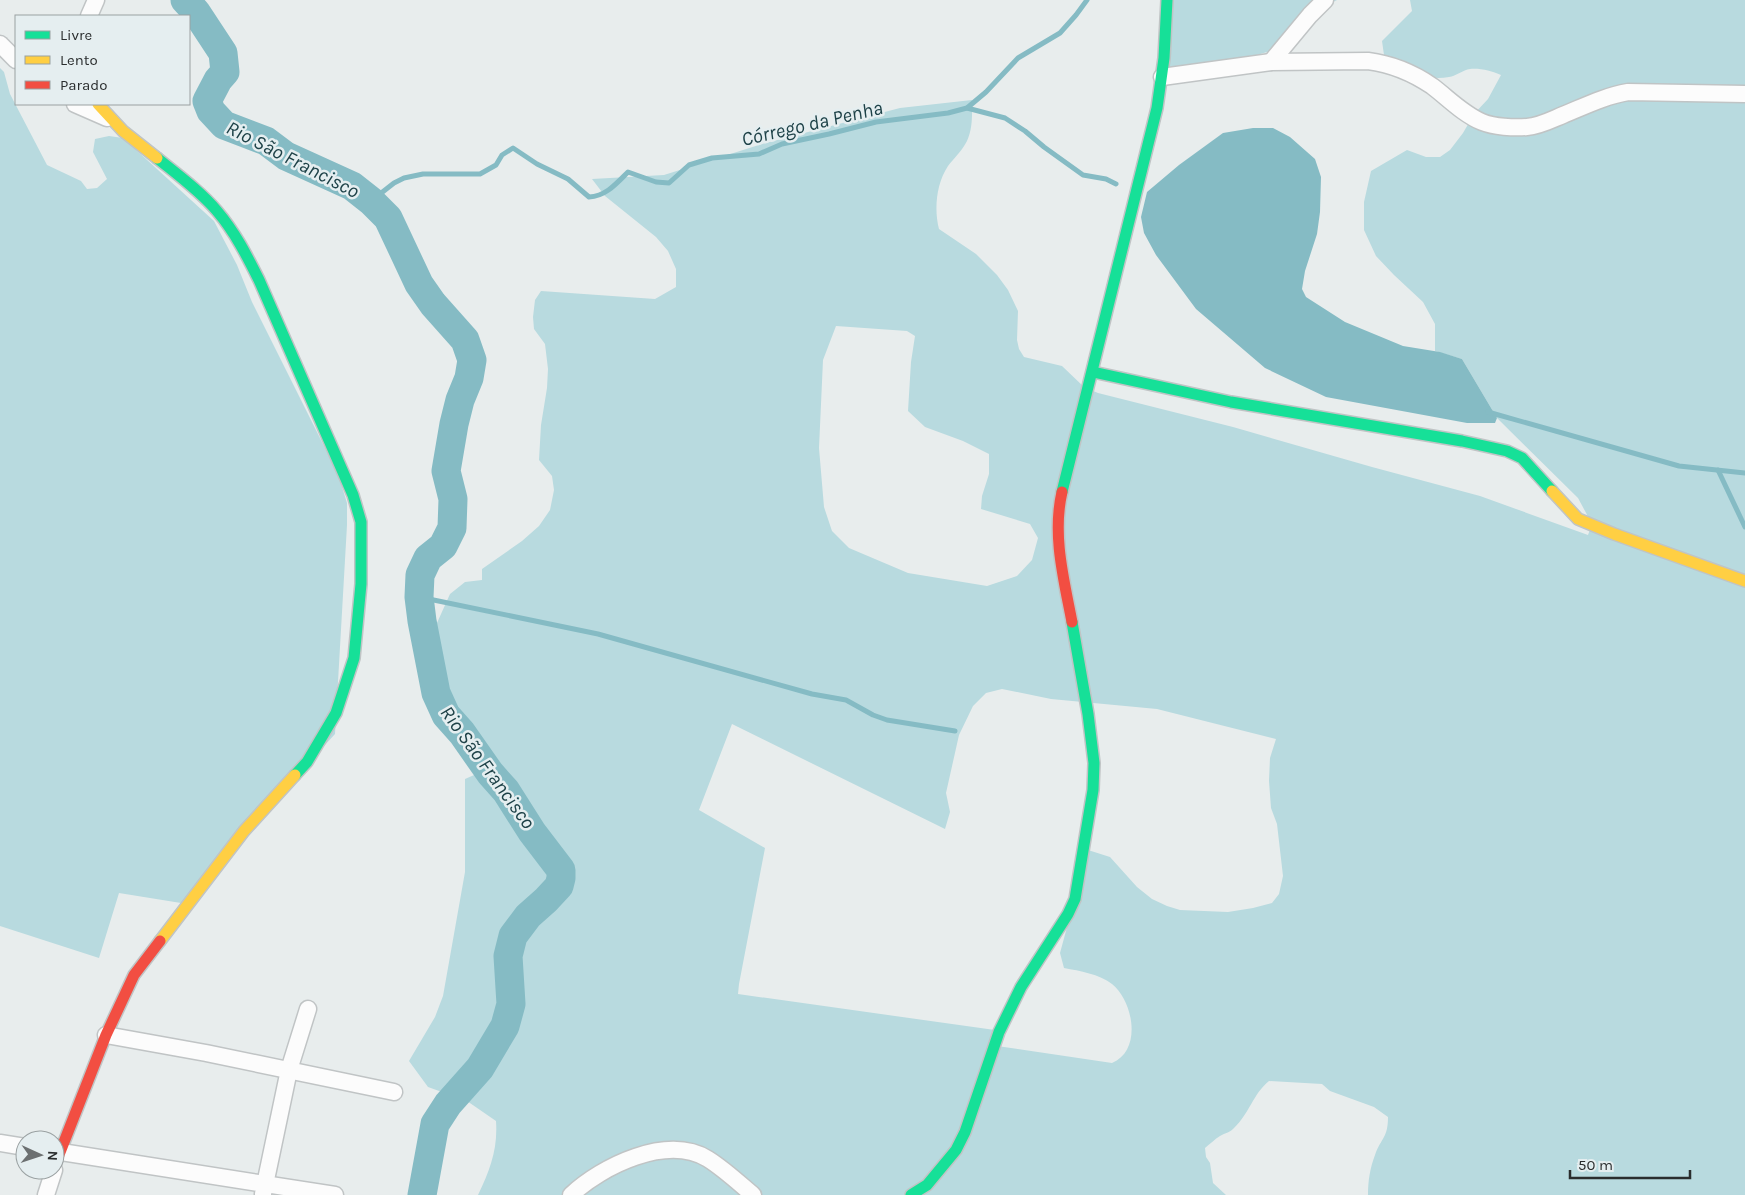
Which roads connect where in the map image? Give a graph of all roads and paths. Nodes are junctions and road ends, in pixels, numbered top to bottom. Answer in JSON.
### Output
{"nodes":[{"id":1,"x":96,"y":0,"type":"edge"},
{"id":2,"x":1167,"y":0,"type":"edge"},
{"id":3,"x":1325,"y":0,"type":"edge"},
{"id":4,"x":89,"y":15,"type":"edge"},
{"id":5,"x":0,"y":44,"type":"edge"},
{"id":6,"x":15,"y":59,"type":"edge"},
{"id":7,"x":1271,"y":62,"type":"junction"},
{"id":8,"x":1162,"y":77,"type":"junction"},
{"id":9,"x":1745,"y":94,"type":"edge"},
{"id":10,"x":77,"y":105,"type":"edge"},
{"id":11,"x":99,"y":105,"type":"edge"},
{"id":12,"x":109,"y":118,"type":"junction"},
{"id":13,"x":1093,"y":372,"type":"junction"},
{"id":14,"x":1745,"y":581,"type":"edge"},
{"id":15,"x":308,"y":1009,"type":"dead end"},
{"id":16,"x":106,"y":1035,"type":"junction"},
{"id":17,"x":289,"y":1070,"type":"junction"},
{"id":18,"x":394,"y":1092,"type":"dead end"},
{"id":19,"x":65,"y":1134,"type":"edge"},
{"id":20,"x":0,"y":1143,"type":"edge"},
{"id":21,"x":15,"y":1145,"type":"edge"},
{"id":22,"x":65,"y":1157,"type":"edge"},
{"id":23,"x":51,"y":1180,"type":"edge"},
{"id":24,"x":264,"y":1189,"type":"edge"},
{"id":25,"x":46,"y":1195,"type":"edge"},
{"id":26,"x":335,"y":1195,"type":"edge"},
{"id":27,"x":571,"y":1195,"type":"edge"},
{"id":28,"x":754,"y":1195,"type":"edge"},
{"id":29,"x":911,"y":1195,"type":"edge"}],
"edges":[{"from":1,"to":4,"type":"street"},
{"from":2,"to":8,"type":"street"},
{"from":3,"to":7,"type":"street"},
{"from":5,"to":6,"type":"street"},
{"from":7,"to":8,"type":"street"},
{"from":7,"to":9,"type":"street"},
{"from":8,"to":13,"type":"street"},
{"from":10,"to":12,"type":"street"},
{"from":11,"to":12,"type":"street"},
{"from":12,"to":16,"type":"street"},
{"from":13,"to":14,"type":"street"},
{"from":13,"to":29,"type":"street"},
{"from":15,"to":17,"type":"street"},
{"from":16,"to":17,"type":"street"},
{"from":16,"to":19,"type":"street"},
{"from":17,"to":18,"type":"street"},
{"from":17,"to":24,"type":"street"},
{"from":20,"to":21,"type":"street"},
{"from":22,"to":24,"type":"street"},
{"from":23,"to":25,"type":"street"},
{"from":24,"to":26,"type":"street"},
{"from":27,"to":28,"type":"street"}]}
